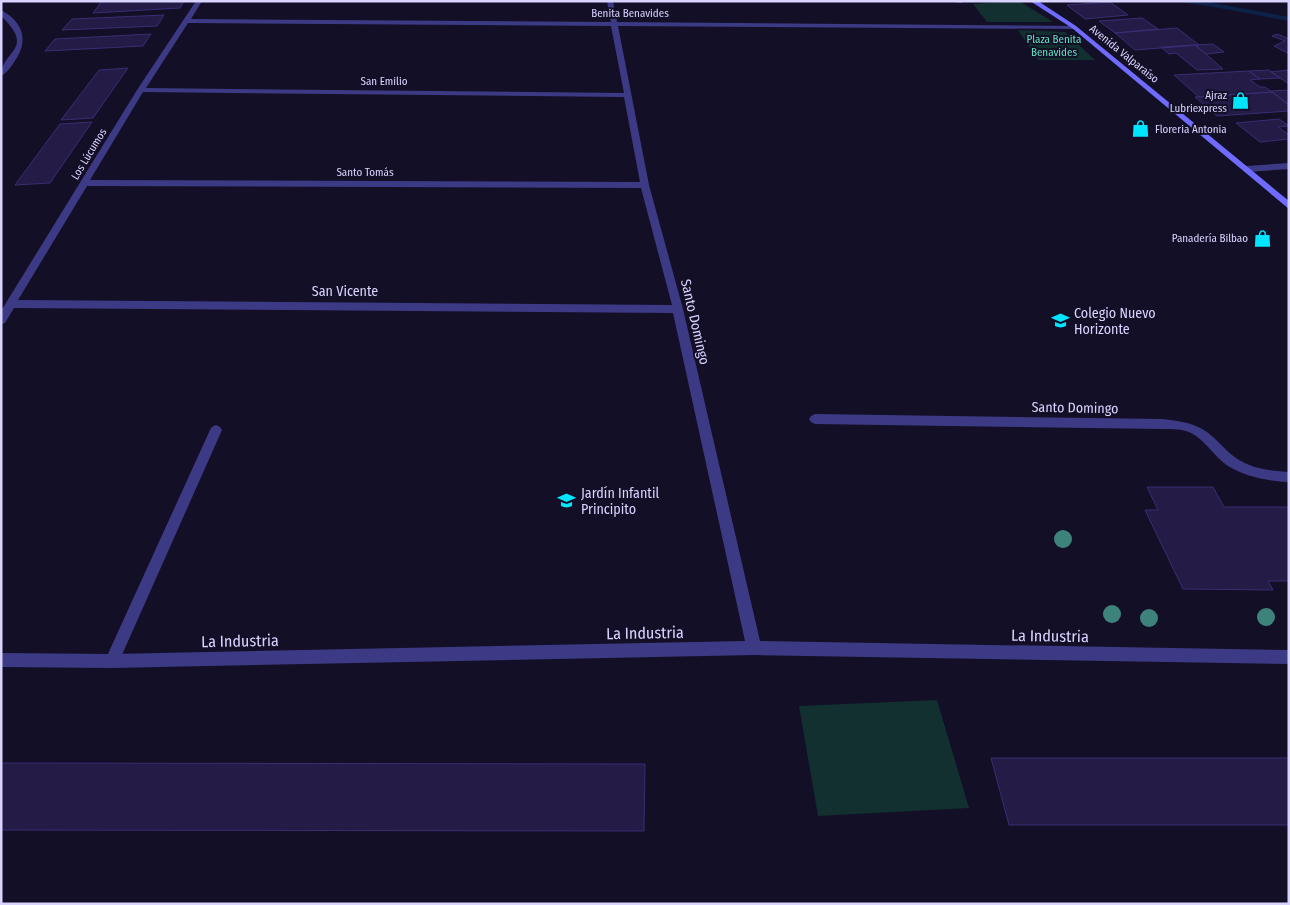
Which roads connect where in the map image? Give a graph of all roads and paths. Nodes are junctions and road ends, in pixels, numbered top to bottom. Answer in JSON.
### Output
{"nodes":[{"id":1,"x":200,"y":1,"type":"edge"},
{"id":2,"x":610,"y":1,"type":"edge"},
{"id":3,"x":952,"y":1,"type":"edge"},
{"id":4,"x":961,"y":1,"type":"edge"},
{"id":5,"x":1033,"y":1,"type":"edge"},
{"id":6,"x":1,"y":12,"type":"edge"},
{"id":7,"x":185,"y":21,"type":"junction"},
{"id":8,"x":614,"y":23,"type":"junction"},
{"id":9,"x":1074,"y":27,"type":"junction"},
{"id":10,"x":11,"y":62,"type":"junction"},
{"id":11,"x":1,"y":63,"type":"edge"},
{"id":12,"x":1,"y":74,"type":"edge"},
{"id":13,"x":141,"y":90,"type":"junction"},
{"id":14,"x":627,"y":94,"type":"junction"},
{"id":15,"x":1289,"y":166,"type":"edge"},
{"id":16,"x":1247,"y":170,"type":"junction"},
{"id":17,"x":86,"y":183,"type":"junction"},
{"id":18,"x":645,"y":185,"type":"junction"},
{"id":19,"x":1289,"y":206,"type":"edge"},
{"id":20,"x":12,"y":304,"type":"junction"},
{"id":21,"x":678,"y":309,"type":"junction"},
{"id":22,"x":1,"y":320,"type":"edge"},
{"id":23,"x":815,"y":419,"type":"dead end"},
{"id":24,"x":216,"y":430,"type":"dead end"},
{"id":25,"x":1289,"y":477,"type":"edge"},
{"id":26,"x":754,"y":648,"type":"junction"},
{"id":27,"x":1289,"y":657,"type":"edge"},
{"id":28,"x":1,"y":660,"type":"edge"},
{"id":29,"x":112,"y":661,"type":"junction"}],
"edges":[{"from":1,"to":7,"type":"street","name":"Los Lúcumos"},
{"from":2,"to":8,"type":"street","name":"Santo Domingo"},
{"from":3,"to":4,"type":"street"},
{"from":5,"to":9,"type":"main road","name":"Avenida Valparaíso"},
{"from":6,"to":10,"type":"street"},
{"from":7,"to":8,"type":"street","name":"Benita Benavides"},
{"from":7,"to":13,"type":"street","name":"Los Lúcumos"},
{"from":8,"to":9,"type":"street","name":"Benita Benavides"},
{"from":8,"to":14,"type":"street","name":"Santo Domingo"},
{"from":9,"to":16,"type":"main road","name":"Avenida Valparaíso"},
{"from":10,"to":11,"type":"street"},
{"from":10,"to":12,"type":"street"},
{"from":13,"to":14,"type":"street","name":"San Emilio"},
{"from":13,"to":17,"type":"street","name":"Los Lúcumos"},
{"from":14,"to":18,"type":"street","name":"Santo Domingo"},
{"from":15,"to":16,"type":"street"},
{"from":16,"to":19,"type":"main road","name":"Avenida Valparaíso"},
{"from":17,"to":18,"type":"street","name":"Santo Tomás"},
{"from":17,"to":20,"type":"street","name":"Los Lúcumos"},
{"from":18,"to":21,"type":"street","name":"Santo Domingo"},
{"from":20,"to":21,"type":"street","name":"San Vicente"},
{"from":20,"to":22,"type":"street","name":"Los Lúcumos"},
{"from":21,"to":26,"type":"street","name":"Santo Domingo"},
{"from":23,"to":25,"type":"street","name":"Santo Domingo"},
{"from":24,"to":29,"type":"street"},
{"from":26,"to":27,"type":"street","name":"La Industria"},
{"from":26,"to":29,"type":"street","name":"La Industria"},
{"from":28,"to":29,"type":"street","name":"La Industria"}]}
